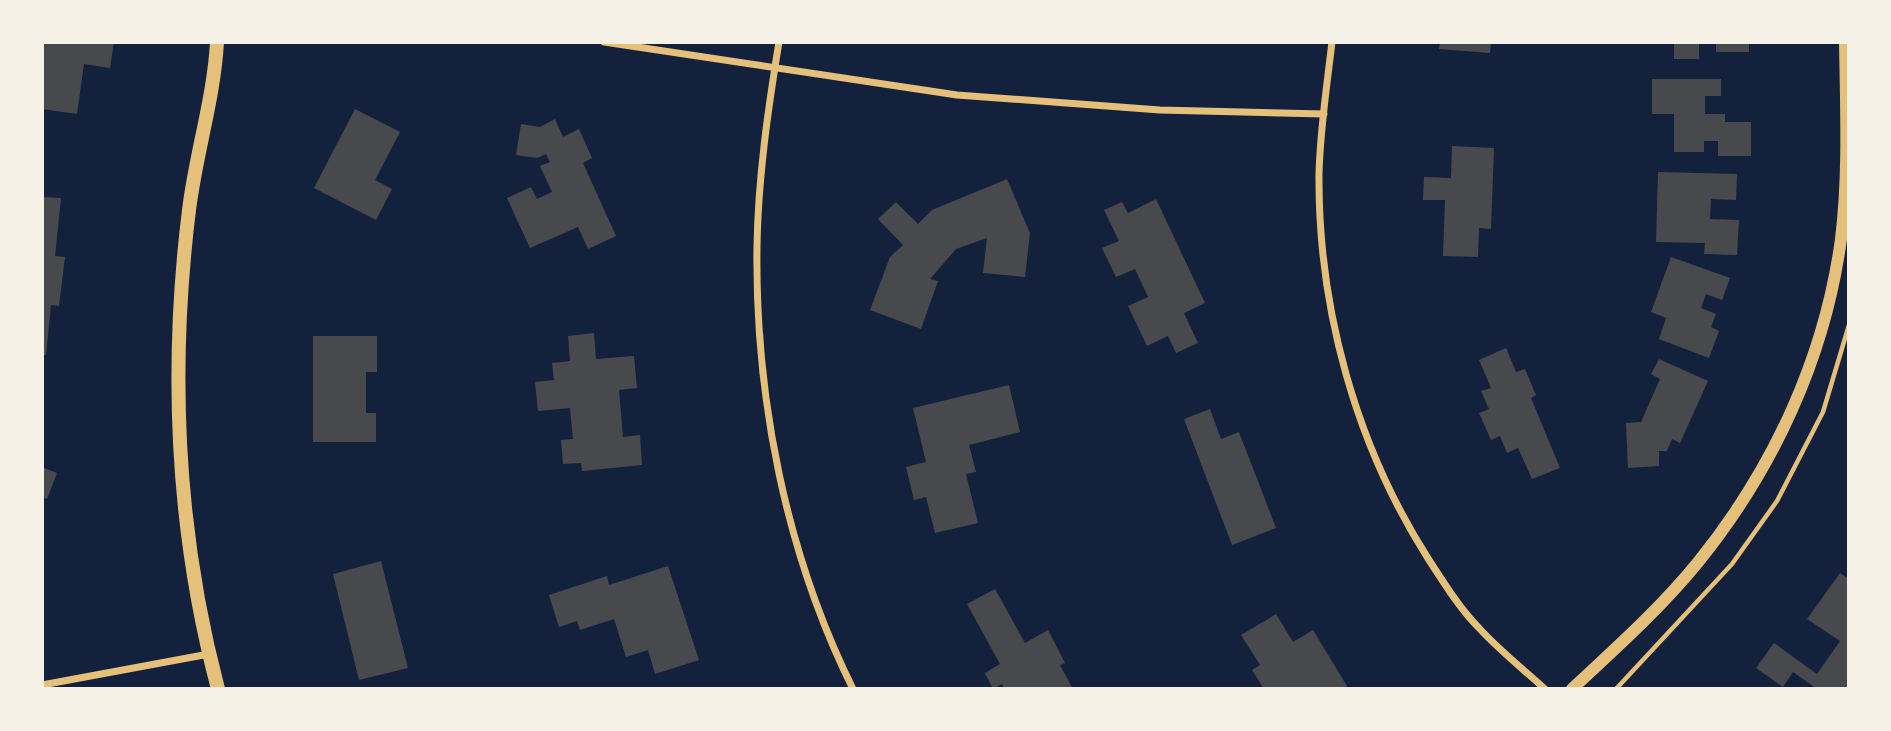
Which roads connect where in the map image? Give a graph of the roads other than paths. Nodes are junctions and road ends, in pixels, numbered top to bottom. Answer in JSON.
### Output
{"nodes":[{"id":1,"x":217,"y":42,"type":"edge"},
{"id":2,"x":604,"y":42,"type":"edge"},
{"id":3,"x":779,"y":42,"type":"edge"},
{"id":4,"x":1332,"y":42,"type":"edge"},
{"id":5,"x":1845,"y":42,"type":"edge"},
{"id":6,"x":774,"y":68,"type":"junction"},
{"id":7,"x":1324,"y":114,"type":"junction"},
{"id":8,"x":209,"y":654,"type":"junction"},
{"id":9,"x":42,"y":685,"type":"edge"},
{"id":10,"x":218,"y":689,"type":"edge"},
{"id":11,"x":853,"y":689,"type":"edge"},
{"id":12,"x":1545,"y":689,"type":"edge"},
{"id":13,"x":1572,"y":689,"type":"edge"}],
"edges":[{"from":1,"to":8,"type":"main road"},
{"from":2,"to":6,"type":"street"},
{"from":3,"to":6,"type":"street"},
{"from":4,"to":7,"type":"street"},
{"from":5,"to":13,"type":"street"},
{"from":6,"to":7,"type":"street"},
{"from":6,"to":11,"type":"street"},
{"from":7,"to":12,"type":"street"},
{"from":8,"to":9,"type":"street"},
{"from":8,"to":10,"type":"main road"}]}
